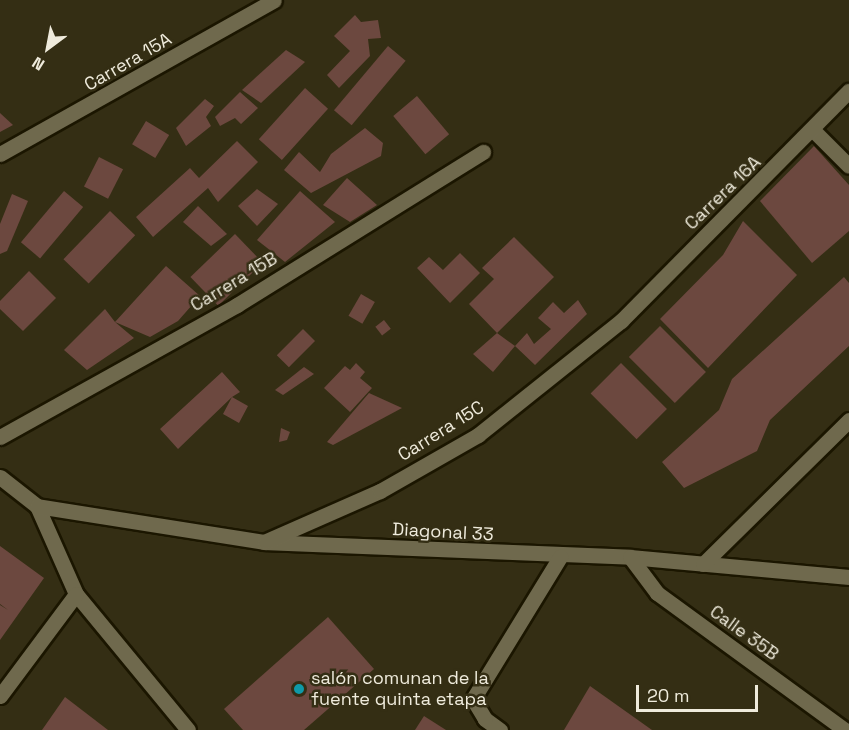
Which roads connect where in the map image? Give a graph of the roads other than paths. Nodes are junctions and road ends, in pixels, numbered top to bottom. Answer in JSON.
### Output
{"nodes":[{"id":1,"x":274,"y":0,"type":"edge"},
{"id":2,"x":849,"y":91,"type":"edge"},
{"id":3,"x":814,"y":131,"type":"junction"},
{"id":4,"x":483,"y":152,"type":"dead end"},
{"id":5,"x":0,"y":154,"type":"edge"},
{"id":6,"x":849,"y":166,"type":"edge"},
{"id":7,"x":621,"y":321,"type":"joint"},
{"id":8,"x":849,"y":420,"type":"edge"},
{"id":9,"x":0,"y":437,"type":"edge"},
{"id":10,"x":0,"y":477,"type":"edge"},
{"id":11,"x":37,"y":506,"type":"junction"},
{"id":12,"x":264,"y":542,"type":"junction"},
{"id":13,"x":560,"y":557,"type":"junction"},
{"id":14,"x":630,"y":557,"type":"junction"},
{"id":15,"x":703,"y":564,"type":"junction"},
{"id":16,"x":849,"y":577,"type":"edge"},
{"id":17,"x":76,"y":594,"type":"junction"},
{"id":18,"x":0,"y":696,"type":"edge"},
{"id":19,"x":188,"y":730,"type":"edge"},
{"id":20,"x":500,"y":730,"type":"edge"},
{"id":21,"x":845,"y":730,"type":"edge"}],
"edges":[{"from":1,"to":5,"type":"street","name":"Carrera 15A"},
{"from":2,"to":3,"type":"street","name":"Carrera 16A"},
{"from":3,"to":6,"type":"street"},
{"from":3,"to":7,"type":"street","name":"Carrera 16A"},
{"from":4,"to":9,"type":"street","name":"Carrera 15B"},
{"from":7,"to":12,"type":"street","name":"Carrera 15C"},
{"from":8,"to":15,"type":"street"},
{"from":10,"to":11,"type":"street"},
{"from":11,"to":12,"type":"street","name":"Diagonal 33"},
{"from":11,"to":17,"type":"street"},
{"from":12,"to":13,"type":"street","name":"Diagonal 33"},
{"from":13,"to":14,"type":"street","name":"Diagonal 33"},
{"from":13,"to":20,"type":"street"},
{"from":14,"to":15,"type":"street","name":"Diagonal 33"},
{"from":14,"to":21,"type":"street","name":"Calle 35B"},
{"from":15,"to":16,"type":"street","name":"Diagonal 33"},
{"from":17,"to":18,"type":"street"},
{"from":17,"to":19,"type":"street"}]}
